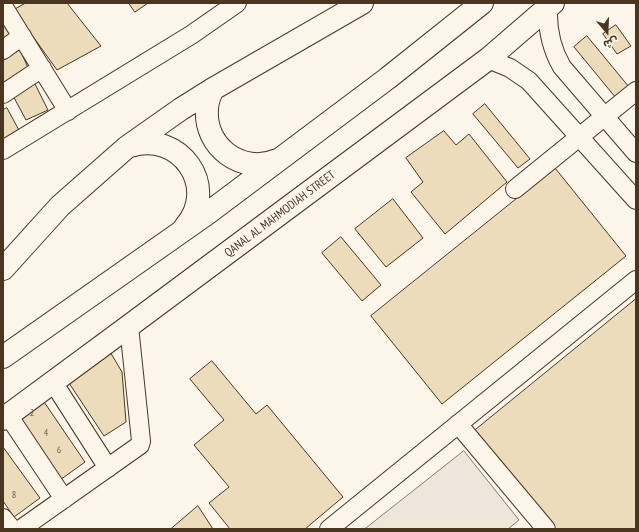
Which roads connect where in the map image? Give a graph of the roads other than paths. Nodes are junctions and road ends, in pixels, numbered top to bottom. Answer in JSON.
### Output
{"nodes":[{"id":1,"x":237,"y":3,"type":"edge"},
{"id":2,"x":362,"y":3,"type":"edge"},
{"id":3,"x":482,"y":3,"type":"edge"},
{"id":4,"x":4,"y":5,"type":"edge"},
{"id":5,"x":551,"y":5,"type":"edge"},
{"id":6,"x":22,"y":36,"type":"junction"},
{"id":7,"x":3,"y":50,"type":"edge"},
{"id":8,"x":488,"y":59,"type":"junction"},
{"id":9,"x":42,"y":68,"type":"junction"},
{"id":10,"x":213,"y":89,"type":"junction"},
{"id":11,"x":636,"y":92,"type":"edge"},
{"id":12,"x":3,"y":94,"type":"edge"},
{"id":13,"x":68,"y":111,"type":"junction"},
{"id":14,"x":606,"y":116,"type":"junction"},
{"id":15,"x":580,"y":137,"type":"junction"},
{"id":16,"x":127,"y":146,"type":"junction"},
{"id":17,"x":3,"y":150,"type":"edge"},
{"id":18,"x":636,"y":153,"type":"edge"},
{"id":19,"x":281,"y":158,"type":"junction"},
{"id":20,"x":515,"y":189,"type":"dead end"},
{"id":21,"x":636,"y":200,"type":"edge"},
{"id":22,"x":182,"y":230,"type":"junction"},
{"id":23,"x":3,"y":269,"type":"edge"},
{"id":24,"x":636,"y":280,"type":"edge"},
{"id":25,"x":129,"y":326,"type":"junction"},
{"id":26,"x":3,"y":357,"type":"edge"},
{"id":27,"x":53,"y":382,"type":"junction"},
{"id":28,"x":6,"y":417,"type":"edge"},
{"id":29,"x":458,"y":424,"type":"junction"},
{"id":30,"x":108,"y":468,"type":"junction"},
{"id":31,"x":64,"y":499,"type":"junction"},
{"id":32,"x":3,"y":518,"type":"edge"},
{"id":33,"x":349,"y":523,"type":"edge"},
{"id":34,"x":12,"y":529,"type":"edge"},
{"id":35,"x":21,"y":529,"type":"edge"},
{"id":36,"x":329,"y":529,"type":"edge"},
{"id":37,"x":546,"y":529,"type":"edge"}],
"edges":[{"from":1,"to":13,"type":"street"},
{"from":2,"to":10,"type":"main road"},
{"from":3,"to":19,"type":"main road"},
{"from":4,"to":6,"type":"street"},
{"from":5,"to":8,"type":"main road","name":"QANAL AL MAHMODIAH STREET"},
{"from":5,"to":14,"type":"street"},
{"from":6,"to":7,"type":"street"},
{"from":6,"to":9,"type":"street"},
{"from":8,"to":15,"type":"street"},
{"from":8,"to":25,"type":"main road","name":"QANAL AL MAHMODIAH STREET"},
{"from":9,"to":12,"type":"street"},
{"from":9,"to":13,"type":"street"},
{"from":10,"to":16,"type":"main road"},
{"from":10,"to":19,"type":"main road"},
{"from":11,"to":14,"type":"street"},
{"from":13,"to":17,"type":"street"},
{"from":14,"to":15,"type":"street"},
{"from":14,"to":18,"type":"street"},
{"from":15,"to":20,"type":"street"},
{"from":15,"to":21,"type":"street"},
{"from":16,"to":22,"type":"main road"},
{"from":16,"to":23,"type":"main road"},
{"from":19,"to":22,"type":"main road"},
{"from":22,"to":26,"type":"main road"},
{"from":24,"to":29,"type":"street"},
{"from":25,"to":27,"type":"main road","name":"QANAL AL MAHMODIAH STREET"},
{"from":25,"to":30,"type":"street"},
{"from":27,"to":28,"type":"main road","name":"QANAL AL MAHMODIAH STREET"},
{"from":27,"to":30,"type":"street"},
{"from":28,"to":31,"type":"street"},
{"from":29,"to":33,"type":"street"},
{"from":29,"to":37,"type":"street"},
{"from":30,"to":31,"type":"street"},
{"from":31,"to":35,"type":"street"},
{"from":32,"to":34,"type":"street"},
{"from":33,"to":36,"type":"street"}]}
